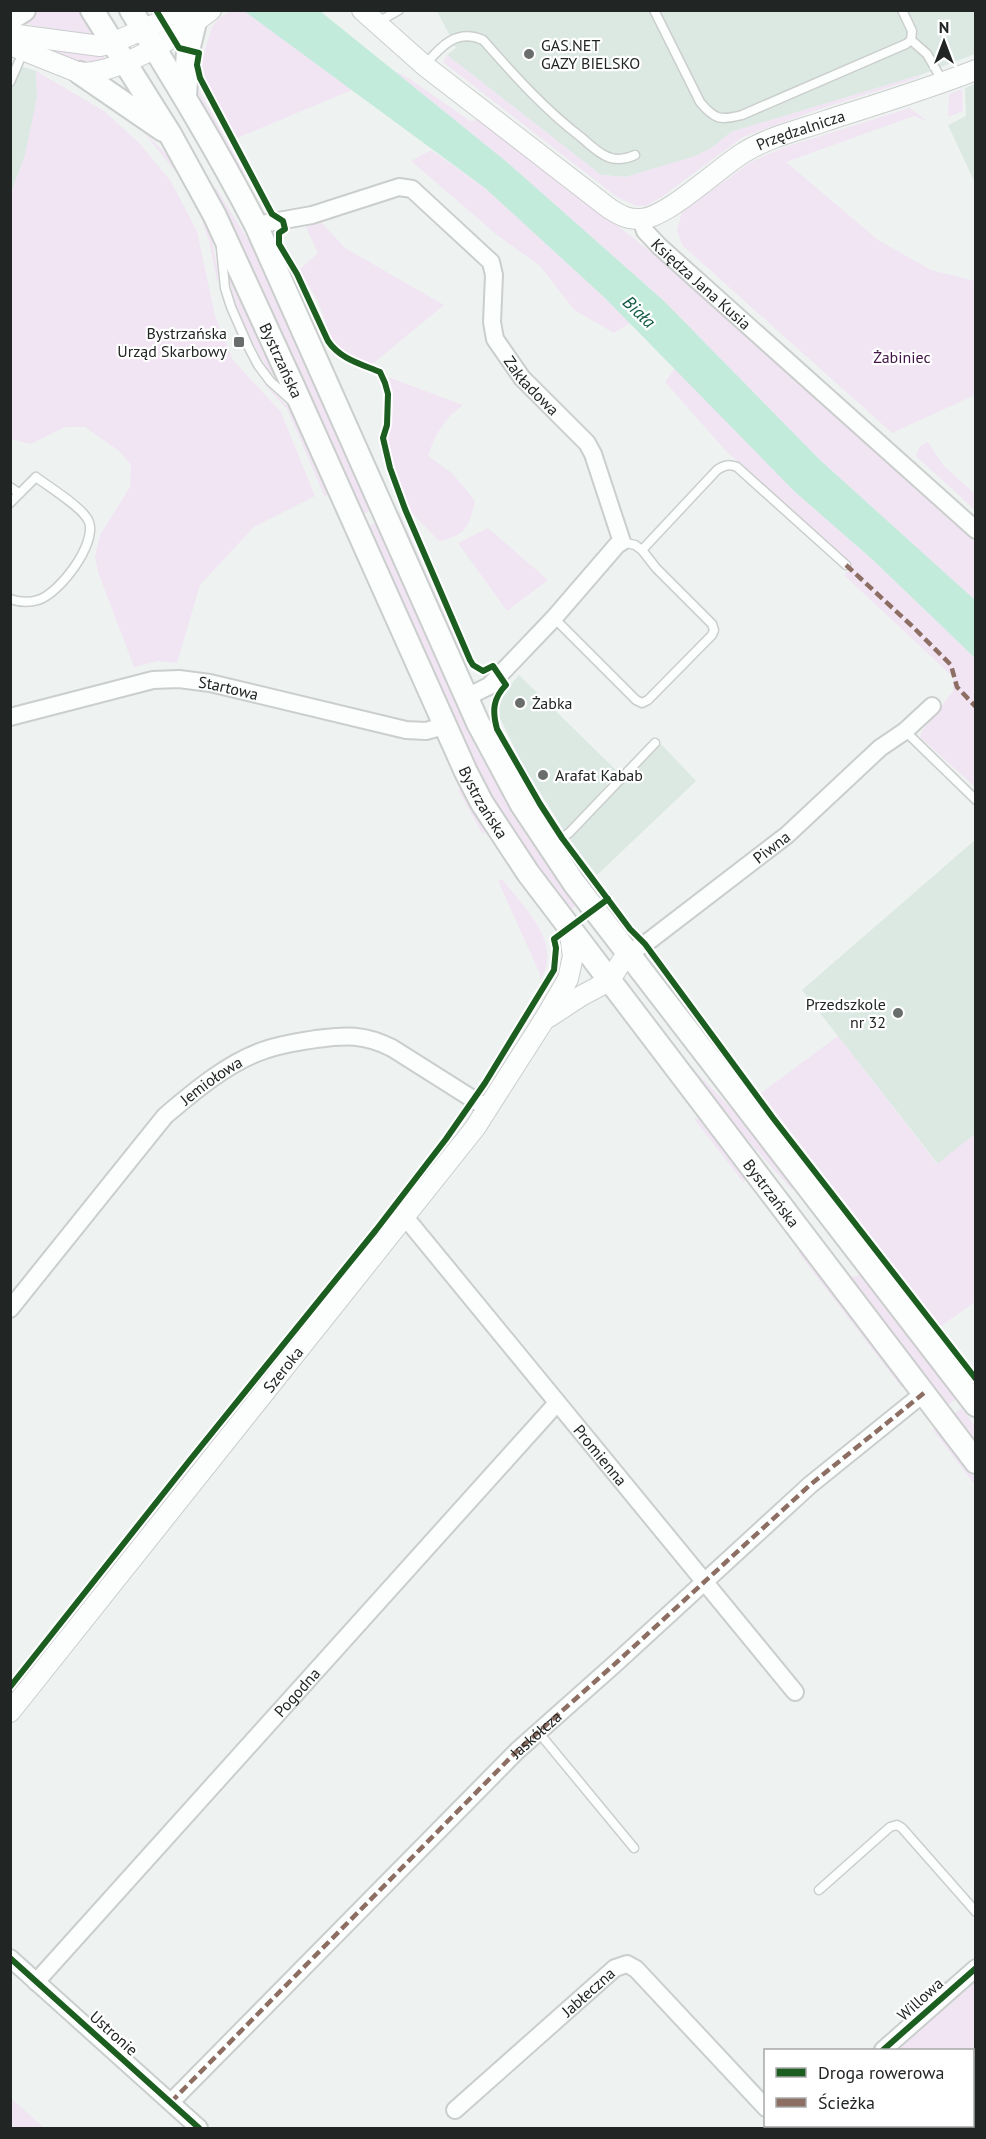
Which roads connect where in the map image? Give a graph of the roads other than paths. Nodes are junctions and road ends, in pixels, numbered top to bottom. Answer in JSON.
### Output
{"nodes":[{"id":1,"x":24,"y":10,"type":"edge"},
{"id":2,"x":92,"y":10,"type":"edge"},
{"id":3,"x":131,"y":10,"type":"edge"},
{"id":4,"x":399,"y":10,"type":"edge"},
{"id":5,"x":654,"y":10,"type":"edge"},
{"id":6,"x":902,"y":10,"type":"edge"},
{"id":7,"x":198,"y":14,"type":"edge"},
{"id":8,"x":369,"y":17,"type":"edge"},
{"id":9,"x":10,"y":19,"type":"edge"},
{"id":10,"x":10,"y":34,"type":"edge"},
{"id":11,"x":148,"y":38,"type":"junction"},
{"id":12,"x":911,"y":40,"type":"junction"},
{"id":13,"x":112,"y":43,"type":"junction"},
{"id":14,"x":17,"y":47,"type":"edge"},
{"id":15,"x":124,"y":62,"type":"junction"},
{"id":16,"x":425,"y":66,"type":"junction"},
{"id":17,"x":975,"y":70,"type":"edge"},
{"id":18,"x":80,"y":72,"type":"junction"},
{"id":19,"x":10,"y":82,"type":"edge"},
{"id":20,"x":943,"y":83,"type":"junction"},
{"id":21,"x":185,"y":96,"type":"junction"},
{"id":22,"x":170,"y":134,"type":"junction"},
{"id":23,"x":635,"y":155,"type":"dead end"},
{"id":24,"x":641,"y":219,"type":"junction"},
{"id":25,"x":256,"y":225,"type":"junction"},
{"id":26,"x":10,"y":487,"type":"edge"},
{"id":27,"x":19,"y":493,"type":"junction"},
{"id":28,"x":10,"y":503,"type":"edge"},
{"id":29,"x":975,"y":530,"type":"edge"},
{"id":30,"x":622,"y":542,"type":"junction"},
{"id":31,"x":642,"y":550,"type":"junction"},
{"id":32,"x":846,"y":566,"type":"dead end"},
{"id":33,"x":10,"y":599,"type":"edge"},
{"id":34,"x":554,"y":618,"type":"junction"},
{"id":35,"x":466,"y":697,"type":"junction"},
{"id":36,"x":932,"y":706,"type":"dead end"},
{"id":37,"x":10,"y":717,"type":"edge"},
{"id":38,"x":444,"y":726,"type":"junction"},
{"id":39,"x":905,"y":731,"type":"junction"},
{"id":40,"x":655,"y":743,"type":"dead end"},
{"id":41,"x":975,"y":800,"type":"edge"},
{"id":42,"x":549,"y":847,"type":"junction"},
{"id":43,"x":569,"y":928,"type":"junction"},
{"id":44,"x":628,"y":952,"type":"junction"},
{"id":45,"x":593,"y":960,"type":"junction"},
{"id":46,"x":568,"y":979,"type":"junction"},
{"id":47,"x":609,"y":981,"type":"junction"},
{"id":48,"x":544,"y":1020,"type":"junction"},
{"id":49,"x":487,"y":1108,"type":"junction"},
{"id":50,"x":405,"y":1217,"type":"junction"},
{"id":51,"x":866,"y":1262,"type":"junction"},
{"id":52,"x":836,"y":1277,"type":"junction"},
{"id":53,"x":10,"y":1309,"type":"edge"},
{"id":54,"x":924,"y":1393,"type":"junction"},
{"id":55,"x":557,"y":1403,"type":"junction"},
{"id":56,"x":975,"y":1405,"type":"edge"},
{"id":57,"x":975,"y":1462,"type":"edge"},
{"id":58,"x":705,"y":1583,"type":"junction"},
{"id":59,"x":795,"y":1692,"type":"dead end"},
{"id":60,"x":10,"y":1712,"type":"edge"},
{"id":61,"x":539,"y":1732,"type":"junction"},
{"id":62,"x":634,"y":1848,"type":"dead end"},
{"id":63,"x":819,"y":1890,"type":"dead end"},
{"id":64,"x":975,"y":1912,"type":"edge"},
{"id":65,"x":10,"y":1958,"type":"edge"},
{"id":66,"x":975,"y":1968,"type":"edge"},
{"id":67,"x":36,"y":1982,"type":"junction"},
{"id":68,"x":884,"y":2049,"type":"edge"},
{"id":69,"x":171,"y":2102,"type":"junction"},
{"id":70,"x":764,"y":2107,"type":"edge"},
{"id":71,"x":455,"y":2110,"type":"dead end"},
{"id":72,"x":200,"y":2128,"type":"edge"}],
"edges":[{"from":1,"to":9,"type":"main road"},
{"from":2,"to":13,"type":"main road","name":"Bystrzańska"},
{"from":3,"to":11,"type":"main road","name":"Bystrzańska"},
{"from":4,"to":8,"type":"lane"},
{"from":5,"to":12,"type":"lane"},
{"from":6,"to":12,"type":"lane"},
{"from":7,"to":11,"type":"street"},
{"from":7,"to":21,"type":"main road"},
{"from":8,"to":16,"type":"street","name":"Księdza Jana Kusia"},
{"from":10,"to":13,"type":"street"},
{"from":11,"to":13,"type":"street"},
{"from":11,"to":15,"type":"street"},
{"from":11,"to":21,"type":"main road","name":"Bystrzańska"},
{"from":12,"to":20,"type":"lane"},
{"from":13,"to":15,"type":"main road","name":"Bystrzańska"},
{"from":14,"to":18,"type":"street"},
{"from":14,"to":19,"type":"lane"},
{"from":15,"to":18,"type":"street"},
{"from":15,"to":22,"type":"main road","name":"Bystrzańska"},
{"from":16,"to":23,"type":"lane"},
{"from":16,"to":24,"type":"street","name":"Księdza Jana Kusia"},
{"from":17,"to":20,"type":"street","name":"Przędzalnicza"},
{"from":18,"to":22,"type":"main road"},
{"from":20,"to":24,"type":"street","name":"Przędzalnicza"},
{"from":21,"to":25,"type":"main road","name":"Bystrzańska"},
{"from":22,"to":38,"type":"main road","name":"Bystrzańska"},
{"from":24,"to":29,"type":"street","name":"Księdza Jana Kusia"},
{"from":25,"to":30,"type":"street","name":"Zakładowa"},
{"from":25,"to":35,"type":"main road","name":"Bystrzańska"},
{"from":26,"to":27,"type":"lane"},
{"from":27,"to":28,"type":"lane"},
{"from":27,"to":33,"type":"lane"},
{"from":30,"to":31,"type":"lane"},
{"from":30,"to":34,"type":"street"},
{"from":31,"to":32,"type":"lane"},
{"from":31,"to":34,"type":"lane"},
{"from":34,"to":35,"type":"street"},
{"from":35,"to":42,"type":"main road","name":"Bystrzańska"},
{"from":36,"to":39,"type":"street","name":"Piwna"},
{"from":37,"to":38,"type":"street","name":"Startowa"},
{"from":38,"to":43,"type":"main road","name":"Bystrzańska"},
{"from":39,"to":41,"type":"lane"},
{"from":39,"to":44,"type":"street","name":"Piwna"},
{"from":40,"to":42,"type":"lane"},
{"from":42,"to":44,"type":"main road","name":"Bystrzańska"},
{"from":43,"to":45,"type":"main road","name":"Bystrzańska"},
{"from":43,"to":46,"type":"street","name":"Szeroka"},
{"from":44,"to":45,"type":"street","name":"Szeroka"},
{"from":44,"to":47,"type":"street","name":"Piwna"},
{"from":44,"to":51,"type":"main road","name":"Bystrzańska"},
{"from":45,"to":46,"type":"street","name":"Szeroka"},
{"from":45,"to":47,"type":"main road","name":"Bystrzańska"},
{"from":46,"to":48,"type":"street","name":"Szeroka"},
{"from":47,"to":48,"type":"street","name":"Szeroka"},
{"from":47,"to":52,"type":"main road","name":"Bystrzańska"},
{"from":48,"to":49,"type":"street","name":"Szeroka"},
{"from":49,"to":50,"type":"street","name":"Szeroka"},
{"from":49,"to":53,"type":"street","name":"Jemiołowa"},
{"from":50,"to":55,"type":"street","name":"Promienna"},
{"from":50,"to":60,"type":"street","name":"Szeroka"},
{"from":51,"to":52,"type":"main road"},
{"from":51,"to":56,"type":"main road","name":"Bystrzańska"},
{"from":52,"to":54,"type":"main road","name":"Bystrzańska"},
{"from":54,"to":57,"type":"main road","name":"Bystrzańska"},
{"from":54,"to":58,"type":"street","name":"Jaskółcza"},
{"from":55,"to":58,"type":"street","name":"Promienna"},
{"from":55,"to":67,"type":"street","name":"Pogodna"},
{"from":58,"to":59,"type":"street","name":"Promienna"},
{"from":58,"to":61,"type":"street","name":"Jaskółcza"},
{"from":61,"to":62,"type":"lane"},
{"from":61,"to":69,"type":"street","name":"Jaskółcza"},
{"from":63,"to":64,"type":"lane"},
{"from":65,"to":67,"type":"street","name":"Ustronie"},
{"from":66,"to":68,"type":"street","name":"Willowa"},
{"from":67,"to":69,"type":"street","name":"Ustronie"},
{"from":69,"to":72,"type":"street","name":"Ustronie"},
{"from":70,"to":71,"type":"street","name":"Jabłeczna"}]}
